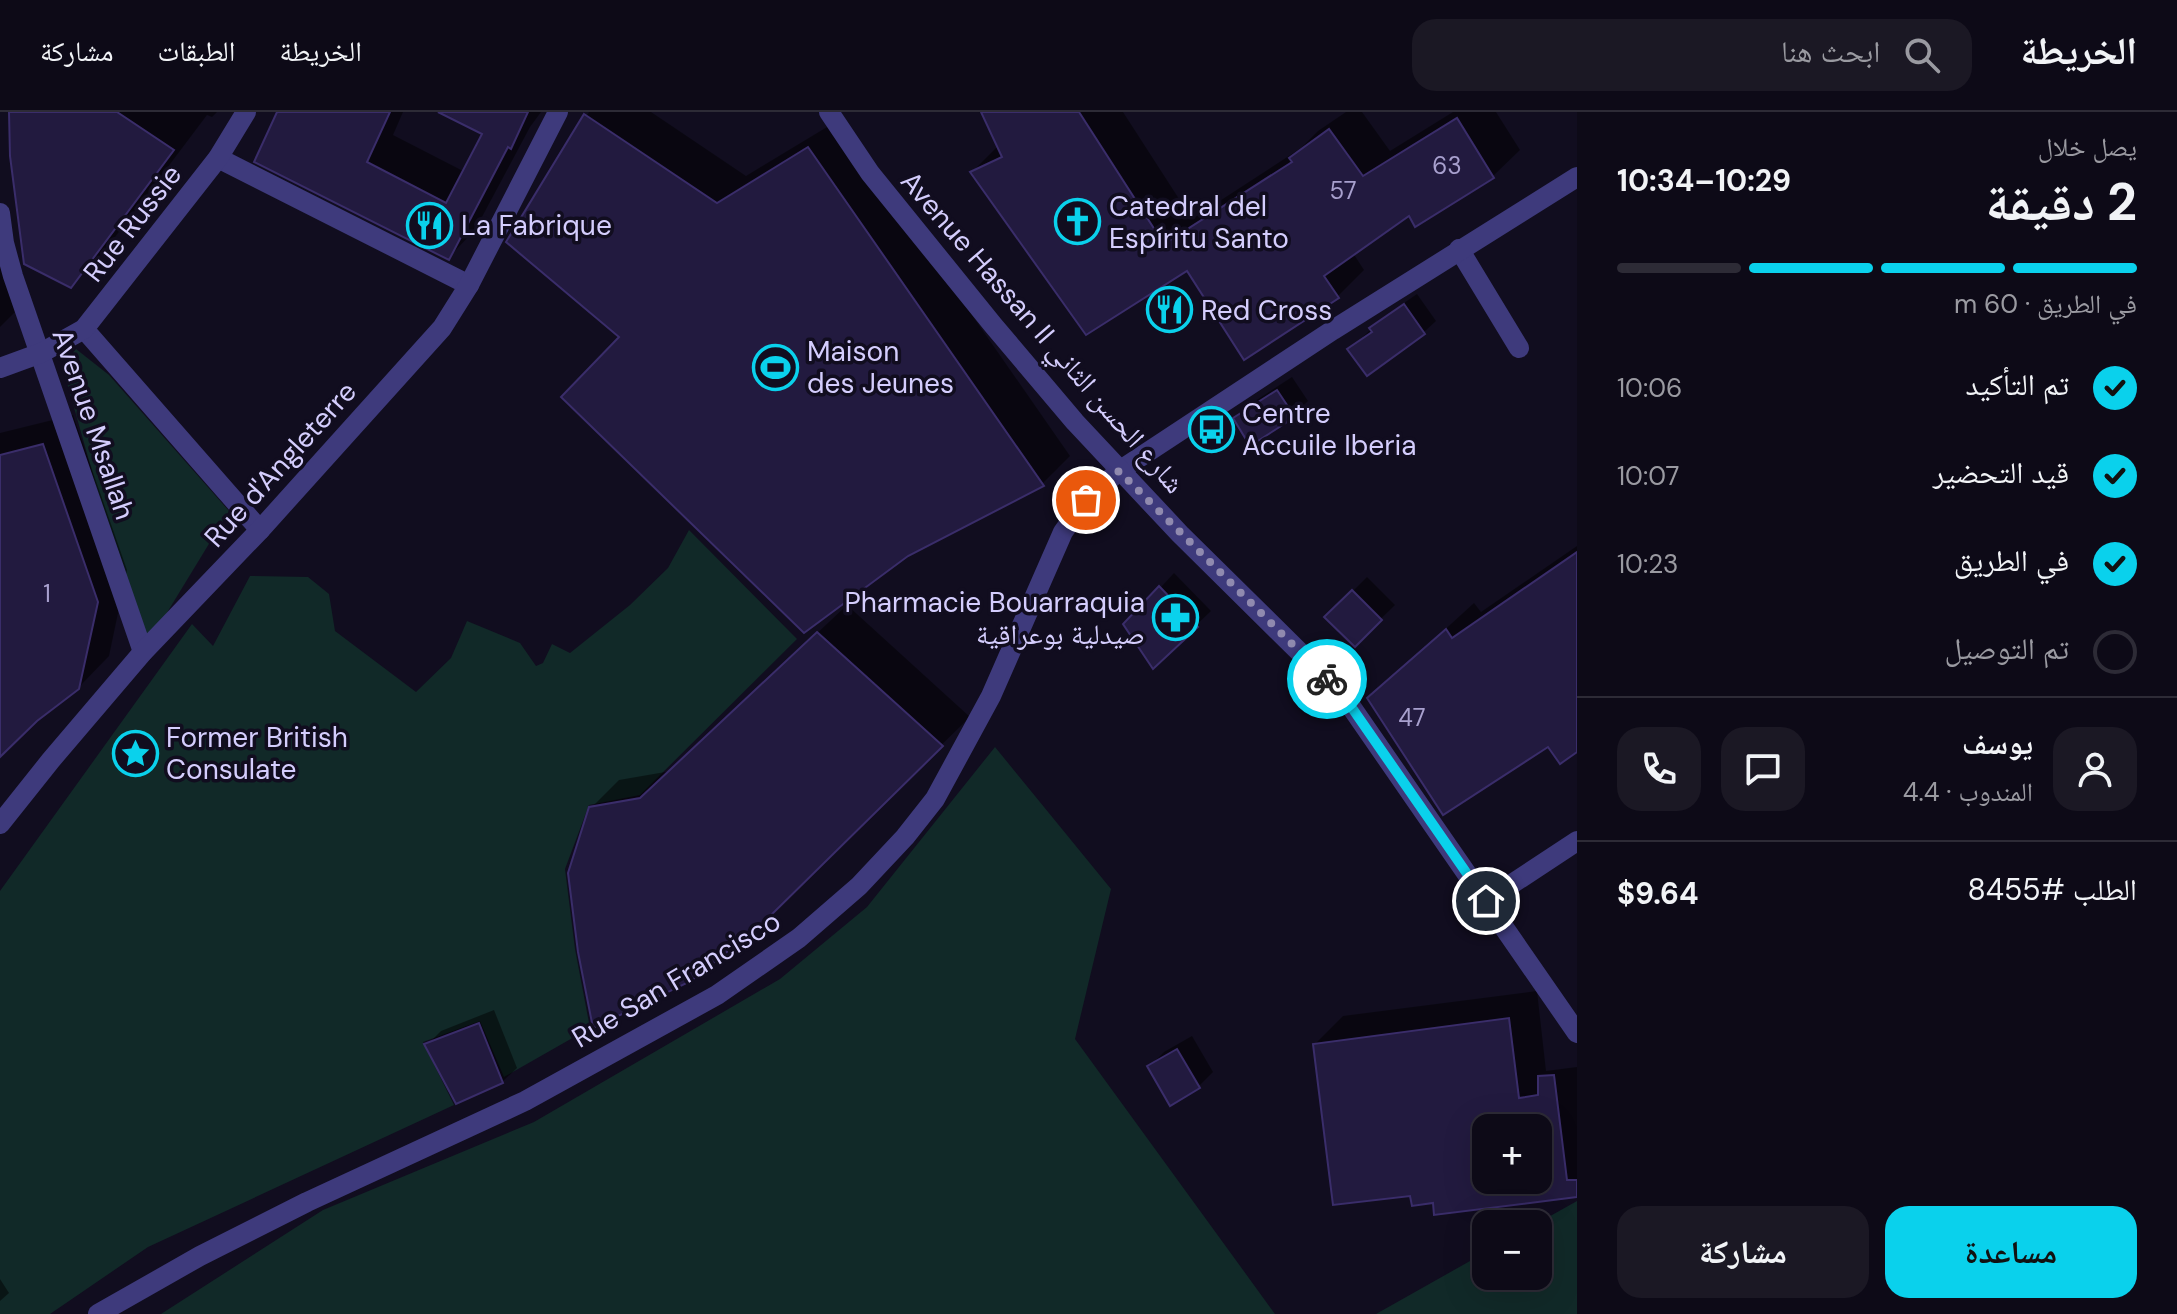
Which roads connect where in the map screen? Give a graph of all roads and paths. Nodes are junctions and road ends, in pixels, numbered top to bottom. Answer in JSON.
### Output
{"nodes":[{"id":1,"x":246,"y":112,"type":"edge"},
{"id":2,"x":558,"y":112,"type":"edge"},
{"id":3,"x":829,"y":112,"type":"edge"},
{"id":4,"x":218,"y":158,"type":"junction"},
{"id":5,"x":1577,"y":177,"type":"edge"},
{"id":6,"x":0,"y":213,"type":"edge"},
{"id":7,"x":1459,"y":249,"type":"junction"},
{"id":8,"x":469,"y":285,"type":"junction"},
{"id":9,"x":84,"y":329,"type":"junction"},
{"id":10,"x":1519,"y":348,"type":"dead end"},
{"id":11,"x":41,"y":353,"type":"junction"},
{"id":12,"x":0,"y":368,"type":"edge"},
{"id":13,"x":1119,"y":471,"type":"junction"},
{"id":14,"x":260,"y":530,"type":"junction"},
{"id":15,"x":143,"y":652,"type":"junction"},
{"id":16,"x":0,"y":824,"type":"edge"},
{"id":17,"x":1577,"y":841,"type":"edge"},
{"id":18,"x":1486,"y":901,"type":"junction"},
{"id":19,"x":1577,"y":1033,"type":"edge"},
{"id":20,"x":98,"y":1314,"type":"edge"}],
"edges":[{"from":1,"to":4,"type":"street","name":"Rue Russie"},
{"from":2,"to":8,"type":"street","name":"Rue d'Angleterre"},
{"from":3,"to":13,"type":"street","name":"Avenue Hassan II شارع الحسن الثاني"},
{"from":4,"to":8,"type":"street"},
{"from":4,"to":9,"type":"street","name":"Rue Russie"},
{"from":5,"to":7,"type":"street","name":"Rue San Francisco"},
{"from":6,"to":11,"type":"street","name":"Avenue Msallah"},
{"from":7,"to":10,"type":"street"},
{"from":7,"to":13,"type":"street","name":"Rue San Francisco"},
{"from":8,"to":14,"type":"street","name":"Rue d'Angleterre"},
{"from":9,"to":11,"type":"street","name":"Rue Russie"},
{"from":9,"to":14,"type":"street"},
{"from":11,"to":12,"type":"street","name":"Rue Russie"},
{"from":11,"to":15,"type":"street","name":"Avenue Msallah"},
{"from":13,"to":18,"type":"street","name":"Avenue Hassan II شارع الحسن الثاني"},
{"from":13,"to":20,"type":"street","name":"Rue San Francisco"},
{"from":14,"to":15,"type":"street","name":"Rue d'Angleterre"},
{"from":15,"to":16,"type":"street","name":"Rue d'Angleterre"},
{"from":17,"to":18,"type":"street"},
{"from":18,"to":19,"type":"street","name":"Avenue Hassan II شارع الحسن الثاني"}]}
